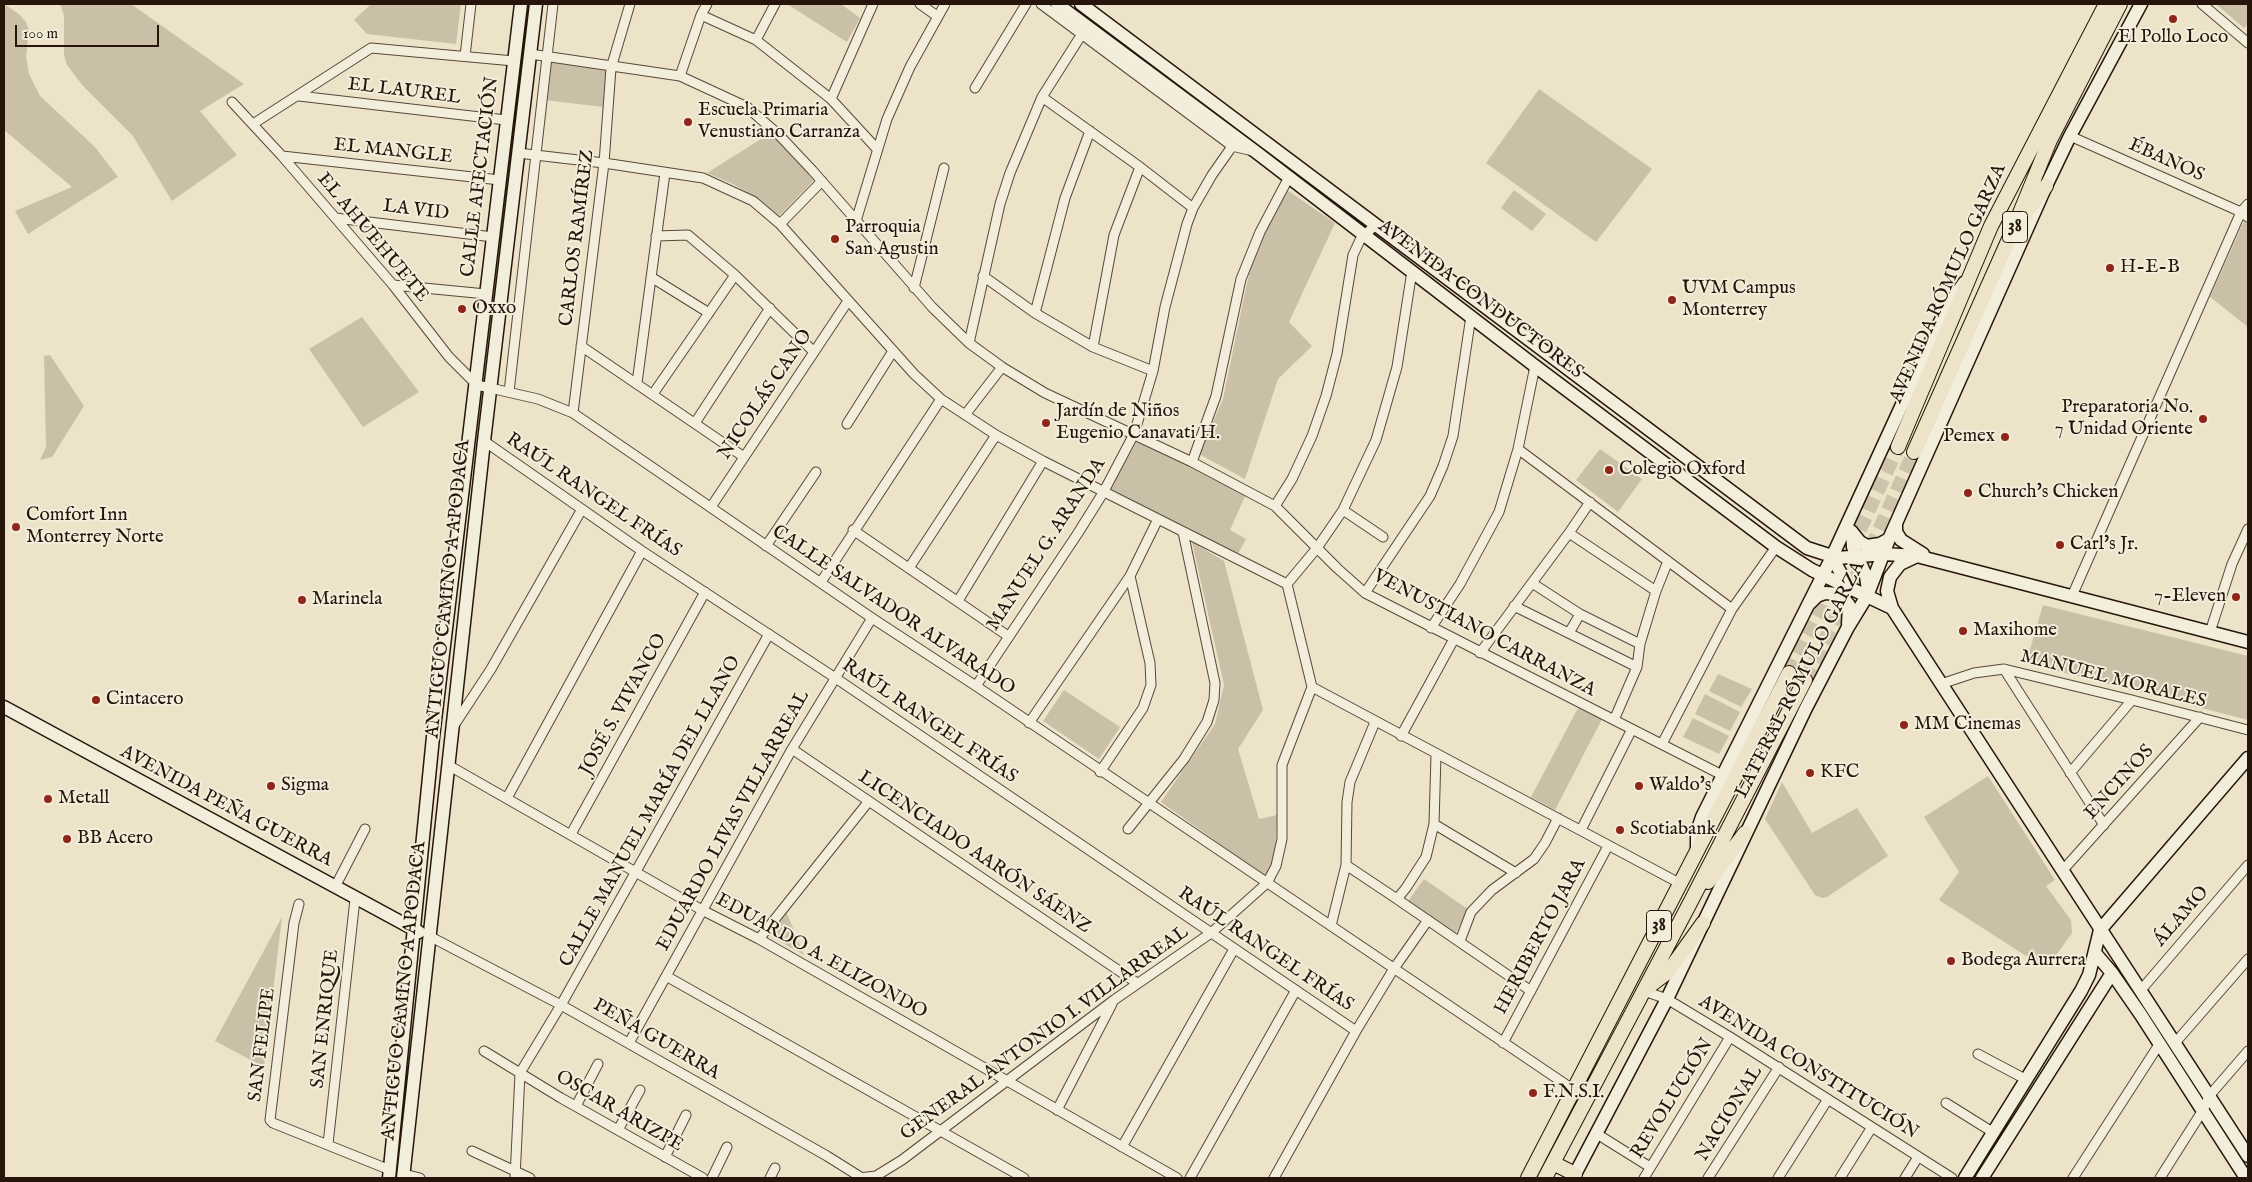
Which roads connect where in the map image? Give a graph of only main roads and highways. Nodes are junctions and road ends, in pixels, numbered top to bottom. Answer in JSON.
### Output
{"nodes":[{"id":1,"x":2106,"y":4,"type":"edge"},
{"id":2,"x":2120,"y":4,"type":"edge"},
{"id":3,"x":2046,"y":186,"type":"road end"},
{"id":4,"x":2013,"y":230,"type":"junction"},
{"id":5,"x":1898,"y":447,"type":"tunnel mouth"},
{"id":6,"x":1914,"y":452,"type":"tunnel mouth"},
{"id":7,"x":1789,"y":673,"type":"tunnel mouth"},
{"id":8,"x":1805,"y":680,"type":"tunnel mouth"},
{"id":9,"x":1745,"y":833,"type":"road end"},
{"id":10,"x":1690,"y":903,"type":"junction"},
{"id":11,"x":1703,"y":923,"type":"road end"},
{"id":12,"x":1644,"y":990,"type":"junction"},
{"id":13,"x":1553,"y":1163,"type":"junction"},
{"id":14,"x":1574,"y":1176,"type":"edge"},
{"id":15,"x":1528,"y":1178,"type":"edge"},
{"id":16,"x":1545,"y":1178,"type":"edge"}],
"edges":[{"from":1,"to":5,"type":"main road","name":"AVENIDA RÓMULO GARZA","number":"38"},
{"from":2,"to":4,"type":"main road","name":"AVENIDA RÓMULO GARZA","number":"38"},
{"from":3,"to":4,"type":"main road"},
{"from":4,"to":6,"type":"main road","name":"AVENIDA RÓMULO GARZA","number":"38"},
{"from":7,"to":15,"type":"main road","number":"38"},
{"from":8,"to":10,"type":"main road","number":"38"},
{"from":9,"to":10,"type":"main road"},
{"from":10,"to":12,"type":"main road","number":"38"},
{"from":11,"to":12,"type":"main road"},
{"from":12,"to":13,"type":"main road","number":"38"},
{"from":13,"to":14,"type":"main road"},
{"from":13,"to":16,"type":"main road","number":"38"}]}
